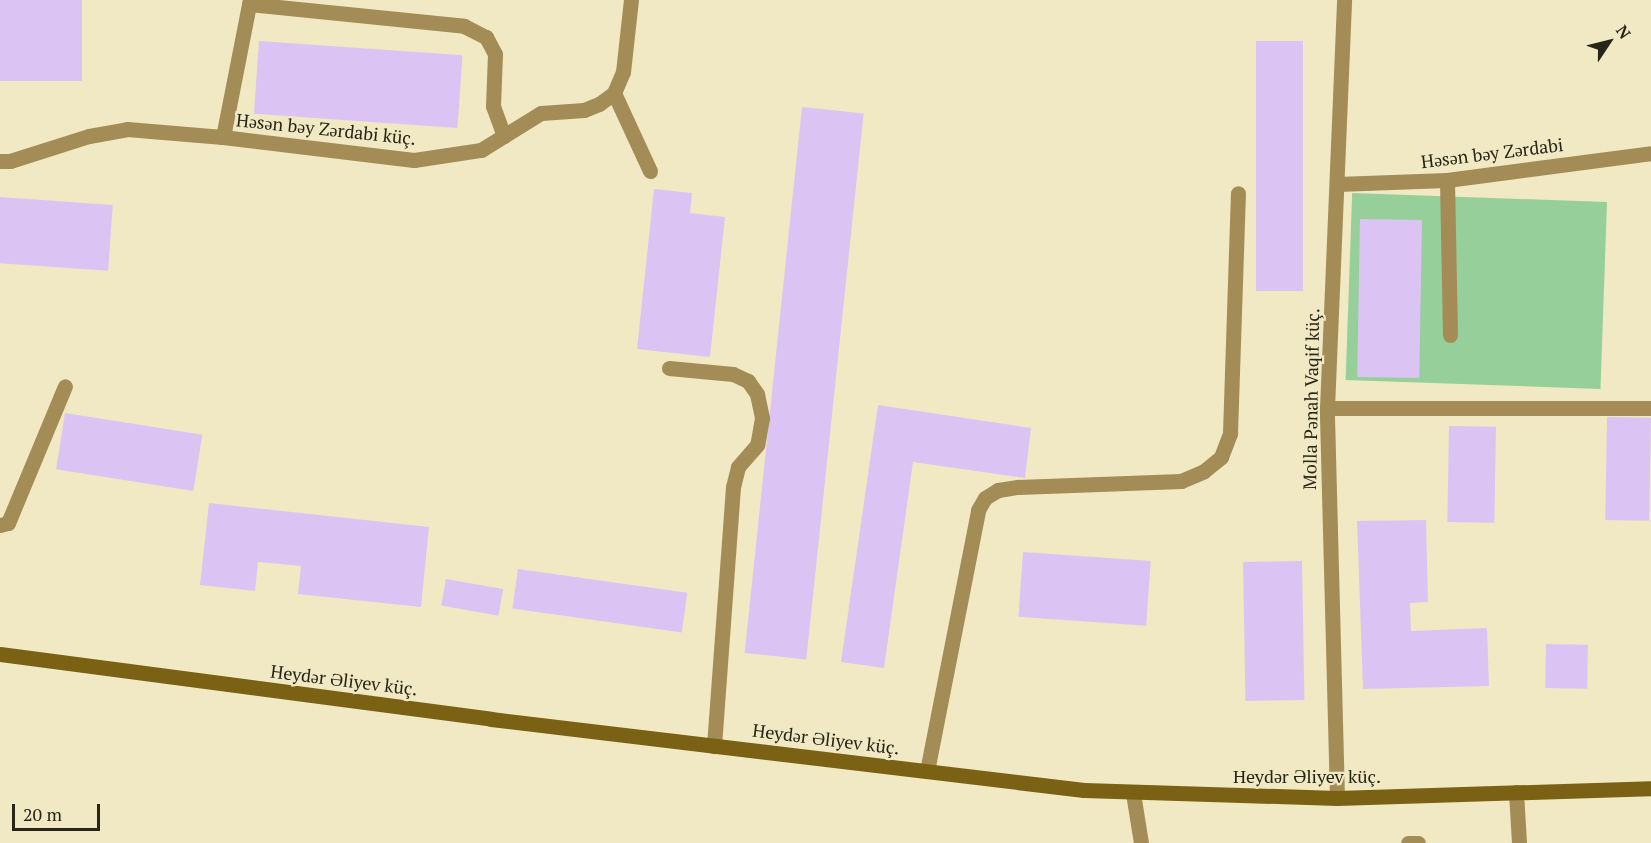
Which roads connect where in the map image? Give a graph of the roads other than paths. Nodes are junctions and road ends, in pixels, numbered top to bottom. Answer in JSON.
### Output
{"nodes":[{"id":1,"x":631,"y":0,"type":"edge"},
{"id":2,"x":1344,"y":0,"type":"edge"},
{"id":3,"x":249,"y":2,"type":"edge"},
{"id":4,"x":614,"y":93,"type":"junction"},
{"id":5,"x":504,"y":136,"type":"junction"},
{"id":6,"x":223,"y":137,"type":"junction"},
{"id":7,"x":1651,"y":153,"type":"edge"},
{"id":8,"x":0,"y":161,"type":"edge"},
{"id":9,"x":650,"y":171,"type":"dead end"},
{"id":10,"x":1447,"y":180,"type":"junction"},
{"id":11,"x":1336,"y":184,"type":"junction"},
{"id":12,"x":1238,"y":193,"type":"dead end"},
{"id":13,"x":1450,"y":335,"type":"dead end"},
{"id":14,"x":669,"y":368,"type":"dead end"},
{"id":15,"x":65,"y":386,"type":"dead end"},
{"id":16,"x":1327,"y":408,"type":"junction"},
{"id":17,"x":1651,"y":408,"type":"edge"},
{"id":18,"x":0,"y":525,"type":"edge"},
{"id":19,"x":0,"y":654,"type":"edge"},
{"id":20,"x":714,"y":746,"type":"junction"},
{"id":21,"x":927,"y":771,"type":"junction"},
{"id":22,"x":1651,"y":788,"type":"edge"},
{"id":23,"x":1516,"y":792,"type":"junction"},
{"id":24,"x":1133,"y":793,"type":"junction"},
{"id":25,"x":1337,"y":798,"type":"junction"},
{"id":26,"x":1141,"y":843,"type":"edge"},
{"id":27,"x":1408,"y":843,"type":"edge"},
{"id":28,"x":1418,"y":843,"type":"edge"},
{"id":29,"x":1518,"y":843,"type":"edge"}],
"edges":[{"from":1,"to":4,"type":"street"},
{"from":2,"to":11,"type":"street","name":"Molla Pənah Vaqif küç."},
{"from":3,"to":5,"type":"street"},
{"from":3,"to":6,"type":"street"},
{"from":4,"to":5,"type":"street","name":"Həsən bəy Zərdabi küç."},
{"from":4,"to":9,"type":"street"},
{"from":5,"to":6,"type":"street","name":"Həsən bəy Zərdabi küç."},
{"from":6,"to":8,"type":"street","name":"Həsən bəy Zərdabi küç."},
{"from":7,"to":10,"type":"street","name":"Həsən bəy Zərdabi"},
{"from":10,"to":11,"type":"street","name":"Həsən bəy Zərdabi"},
{"from":10,"to":13,"type":"street"},
{"from":11,"to":16,"type":"street","name":"Molla Pənah Vaqif küç."},
{"from":12,"to":21,"type":"street"},
{"from":14,"to":20,"type":"street"},
{"from":15,"to":18,"type":"street"},
{"from":16,"to":17,"type":"street"},
{"from":16,"to":25,"type":"street","name":"Molla Pənah Vaqif küç."},
{"from":19,"to":20,"type":"main road","name":"Heydər Əliyev küç."},
{"from":20,"to":21,"type":"main road","name":"Heydər Əliyev küç."},
{"from":21,"to":24,"type":"main road","name":"Heydər Əliyev küç."},
{"from":22,"to":23,"type":"main road","name":"Heydər Əliyev küç."},
{"from":23,"to":25,"type":"main road","name":"Heydər Əliyev küç."},
{"from":23,"to":29,"type":"street"},
{"from":24,"to":25,"type":"main road","name":"Heydər Əliyev küç."},
{"from":24,"to":26,"type":"street"},
{"from":27,"to":28,"type":"street"}]}
